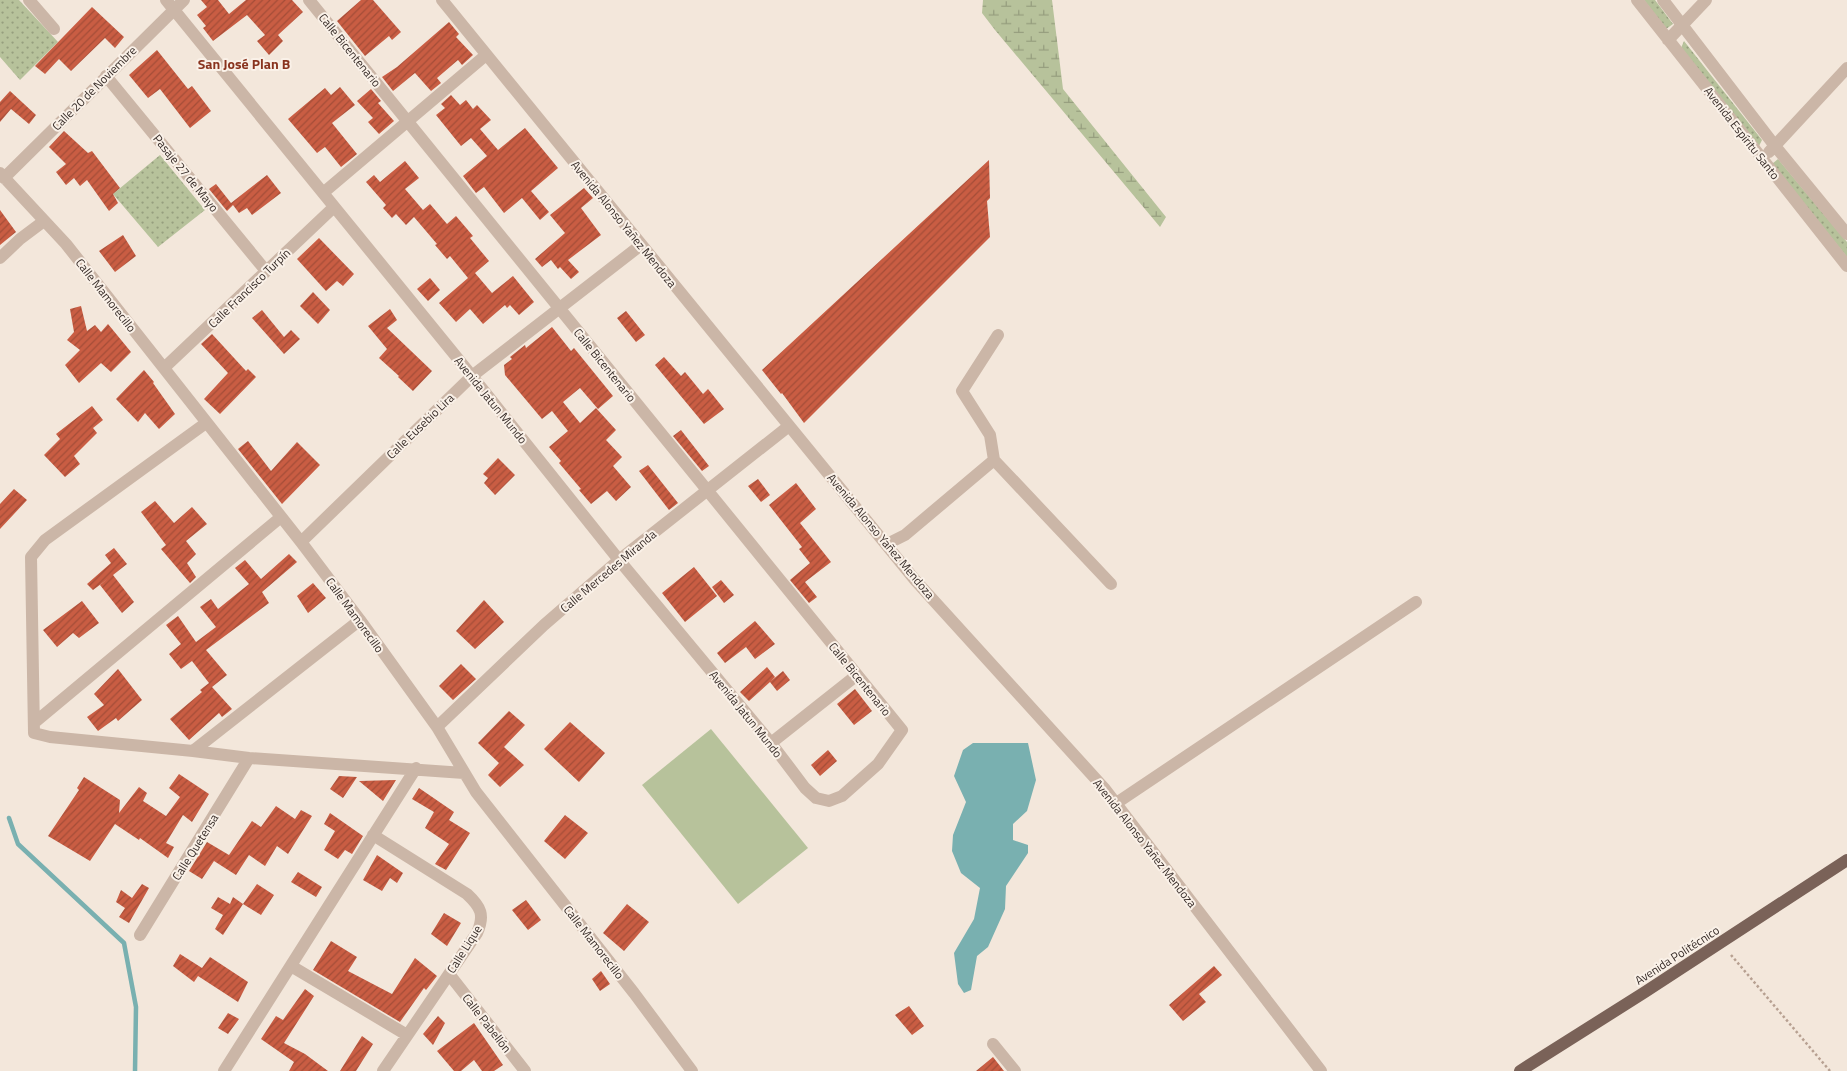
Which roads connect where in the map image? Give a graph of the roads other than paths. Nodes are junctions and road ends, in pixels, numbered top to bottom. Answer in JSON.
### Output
{"nodes":[{"id":1,"x":29,"y":0,"type":"edge"},
{"id":2,"x":184,"y":0,"type":"edge"},
{"id":3,"x":309,"y":0,"type":"edge"},
{"id":4,"x":442,"y":0,"type":"edge"},
{"id":5,"x":1636,"y":0,"type":"edge"},
{"id":6,"x":1663,"y":0,"type":"edge"},
{"id":7,"x":1706,"y":0,"type":"edge"},
{"id":8,"x":169,"y":5,"type":"edge"},
{"id":9,"x":1683,"y":26,"type":"junction"},
{"id":10,"x":54,"y":29,"type":"dead end"},
{"id":11,"x":1668,"y":40,"type":"junction"},
{"id":12,"x":486,"y":55,"type":"junction"},
{"id":13,"x":1847,"y":68,"type":"edge"},
{"id":14,"x":106,"y":76,"type":"junction"},
{"id":15,"x":407,"y":121,"type":"junction"},
{"id":16,"x":1775,"y":146,"type":"junction"},
{"id":17,"x":1762,"y":158,"type":"junction"},
{"id":18,"x":2,"y":175,"type":"edge"},
{"id":19,"x":323,"y":194,"type":"junction"},
{"id":20,"x":334,"y":207,"type":"junction"},
{"id":21,"x":44,"y":221,"type":"junction"},
{"id":22,"x":1847,"y":234,"type":"edge"},
{"id":23,"x":641,"y":245,"type":"junction"},
{"id":24,"x":0,"y":258,"type":"edge"},
{"id":25,"x":1847,"y":266,"type":"edge"},
{"id":26,"x":266,"y":271,"type":"junction"},
{"id":27,"x":558,"y":308,"type":"junction"},
{"id":28,"x":998,"y":335,"type":"dead end"},
{"id":29,"x":164,"y":368,"type":"junction"},
{"id":30,"x":472,"y":376,"type":"junction"},
{"id":31,"x":206,"y":423,"type":"junction"},
{"id":32,"x":789,"y":426,"type":"junction"},
{"id":33,"x":994,"y":460,"type":"junction"},
{"id":34,"x":707,"y":490,"type":"junction"},
{"id":35,"x":281,"y":517,"type":"junction"},
{"id":36,"x":301,"y":542,"type":"junction"},
{"id":37,"x":887,"y":544,"type":"junction"},
{"id":38,"x":619,"y":560,"type":"junction"},
{"id":39,"x":1111,"y":584,"type":"dead end"},
{"id":40,"x":1416,"y":602,"type":"dead end"},
{"id":41,"x":360,"y":620,"type":"junction"},
{"id":42,"x":857,"y":675,"type":"junction"},
{"id":43,"x":34,"y":723,"type":"junction"},
{"id":44,"x":437,"y":727,"type":"junction"},
{"id":45,"x":771,"y":743,"type":"junction"},
{"id":46,"x":193,"y":751,"type":"junction"},
{"id":47,"x":249,"y":758,"type":"junction"},
{"id":48,"x":416,"y":768,"type":"junction"},
{"id":49,"x":464,"y":773,"type":"junction"},
{"id":50,"x":816,"y":798,"type":"joint"},
{"id":51,"x":1115,"y":804,"type":"junction"},
{"id":52,"x":373,"y":835,"type":"junction"},
{"id":53,"x":1847,"y":860,"type":"edge"},
{"id":54,"x":140,"y":935,"type":"dead end"},
{"id":55,"x":290,"y":966,"type":"junction"},
{"id":56,"x":449,"y":974,"type":"junction"},
{"id":57,"x":407,"y":1035,"type":"junction"},
{"id":58,"x":994,"y":1044,"type":"dead end"},
{"id":59,"x":224,"y":1071,"type":"edge"},
{"id":60,"x":383,"y":1071,"type":"edge"},
{"id":61,"x":525,"y":1071,"type":"edge"},
{"id":62,"x":692,"y":1071,"type":"edge"},
{"id":63,"x":1015,"y":1071,"type":"edge"},
{"id":64,"x":1321,"y":1071,"type":"edge"},
{"id":65,"x":1520,"y":1071,"type":"edge"}],
"edges":[{"from":1,"to":10,"type":"street"},
{"from":2,"to":8,"type":"street","name":"Calle 20 de Noviembre"},
{"from":3,"to":15,"type":"street","name":"Calle Bicentenario"},
{"from":4,"to":12,"type":"street","name":"Avenida Alonso Yañez Mendoza"},
{"from":5,"to":11,"type":"street","name":"Avenida Espíritu Santo"},
{"from":6,"to":9,"type":"street","name":"Avenida Espíritu Santo"},
{"from":7,"to":9,"type":"street"},
{"from":8,"to":14,"type":"street","name":"Calle 20 de Noviembre"},
{"from":8,"to":19,"type":"street","name":"Avenida Jatun Mundo"},
{"from":9,"to":11,"type":"street"},
{"from":9,"to":16,"type":"street","name":"Avenida Espíritu Santo"},
{"from":11,"to":17,"type":"street","name":"Avenida Espíritu Santo"},
{"from":12,"to":15,"type":"street"},
{"from":12,"to":23,"type":"street","name":"Avenida Alonso Yañez Mendoza"},
{"from":13,"to":16,"type":"street"},
{"from":14,"to":18,"type":"street","name":"Calle 20 de Noviembre"},
{"from":14,"to":26,"type":"street","name":"Pasaje 27 de Mayo"},
{"from":15,"to":19,"type":"street"},
{"from":15,"to":27,"type":"street","name":"Calle Bicentenario"},
{"from":16,"to":17,"type":"street"},
{"from":16,"to":22,"type":"street","name":"Avenida Espíritu Santo"},
{"from":17,"to":25,"type":"street","name":"Avenida Espíritu Santo"},
{"from":18,"to":21,"type":"street","name":"Calle Mamorecillo"},
{"from":19,"to":20,"type":"street","name":"Avenida Jatun Mundo"},
{"from":20,"to":26,"type":"street","name":"Calle Francisco Turpín"},
{"from":20,"to":30,"type":"street","name":"Avenida Jatun Mundo"},
{"from":21,"to":24,"type":"street"},
{"from":21,"to":29,"type":"street","name":"Calle Mamorecillo"},
{"from":23,"to":27,"type":"street","name":"Calle Eusebio Lira"},
{"from":23,"to":32,"type":"street","name":"Avenida Alonso Yañez Mendoza"},
{"from":26,"to":29,"type":"street","name":"Calle Francisco Turpín"},
{"from":27,"to":30,"type":"street","name":"Calle Eusebio Lira"},
{"from":27,"to":34,"type":"street","name":"Calle Bicentenario"},
{"from":28,"to":33,"type":"street"},
{"from":29,"to":31,"type":"street","name":"Calle Mamorecillo"},
{"from":30,"to":36,"type":"street","name":"Calle Eusebio Lira"},
{"from":30,"to":38,"type":"street","name":"Avenida Jatun Mundo"},
{"from":31,"to":35,"type":"street","name":"Calle Mamorecillo"},
{"from":31,"to":43,"type":"street"},
{"from":32,"to":34,"type":"street","name":"Calle Mercedes Miranda"},
{"from":32,"to":37,"type":"street","name":"Avenida Alonso Yañez Mendoza"},
{"from":33,"to":37,"type":"street"},
{"from":33,"to":39,"type":"street"},
{"from":34,"to":38,"type":"street","name":"Calle Mercedes Miranda"},
{"from":34,"to":42,"type":"street","name":"Calle Bicentenario"},
{"from":35,"to":36,"type":"street","name":"Calle Mamorecillo"},
{"from":35,"to":43,"type":"street"},
{"from":36,"to":41,"type":"street","name":"Calle Mamorecillo"},
{"from":37,"to":51,"type":"street","name":"Avenida Alonso Yañez Mendoza"},
{"from":38,"to":44,"type":"street","name":"Calle Mercedes Miranda"},
{"from":38,"to":45,"type":"street","name":"Avenida Jatun Mundo"},
{"from":40,"to":51,"type":"street"},
{"from":41,"to":44,"type":"street","name":"Calle Mamorecillo"},
{"from":41,"to":46,"type":"street"},
{"from":42,"to":45,"type":"street"},
{"from":42,"to":50,"type":"street","name":"Calle Bicentenario"},
{"from":43,"to":46,"type":"street"},
{"from":44,"to":49,"type":"street","name":"Calle Mamorecillo"},
{"from":45,"to":50,"type":"street","name":"Avenida Jatun Mundo"},
{"from":46,"to":47,"type":"street"},
{"from":47,"to":48,"type":"street"},
{"from":47,"to":54,"type":"street","name":"Calle Quetensa"},
{"from":48,"to":49,"type":"street"},
{"from":48,"to":52,"type":"street"},
{"from":49,"to":62,"type":"street","name":"Calle Mamorecillo"},
{"from":51,"to":64,"type":"street","name":"Avenida Alonso Yañez Mendoza"},
{"from":52,"to":55,"type":"street"},
{"from":52,"to":56,"type":"street","name":"Calle Lique"},
{"from":53,"to":65,"type":"main road","name":"Avenida Politécnico"},
{"from":55,"to":57,"type":"street"},
{"from":55,"to":59,"type":"street"},
{"from":56,"to":57,"type":"street","name":"Calle Lique"},
{"from":56,"to":61,"type":"street","name":"Calle Pabellón"},
{"from":57,"to":60,"type":"street","name":"Calle Lique"},
{"from":58,"to":63,"type":"street"}]}
